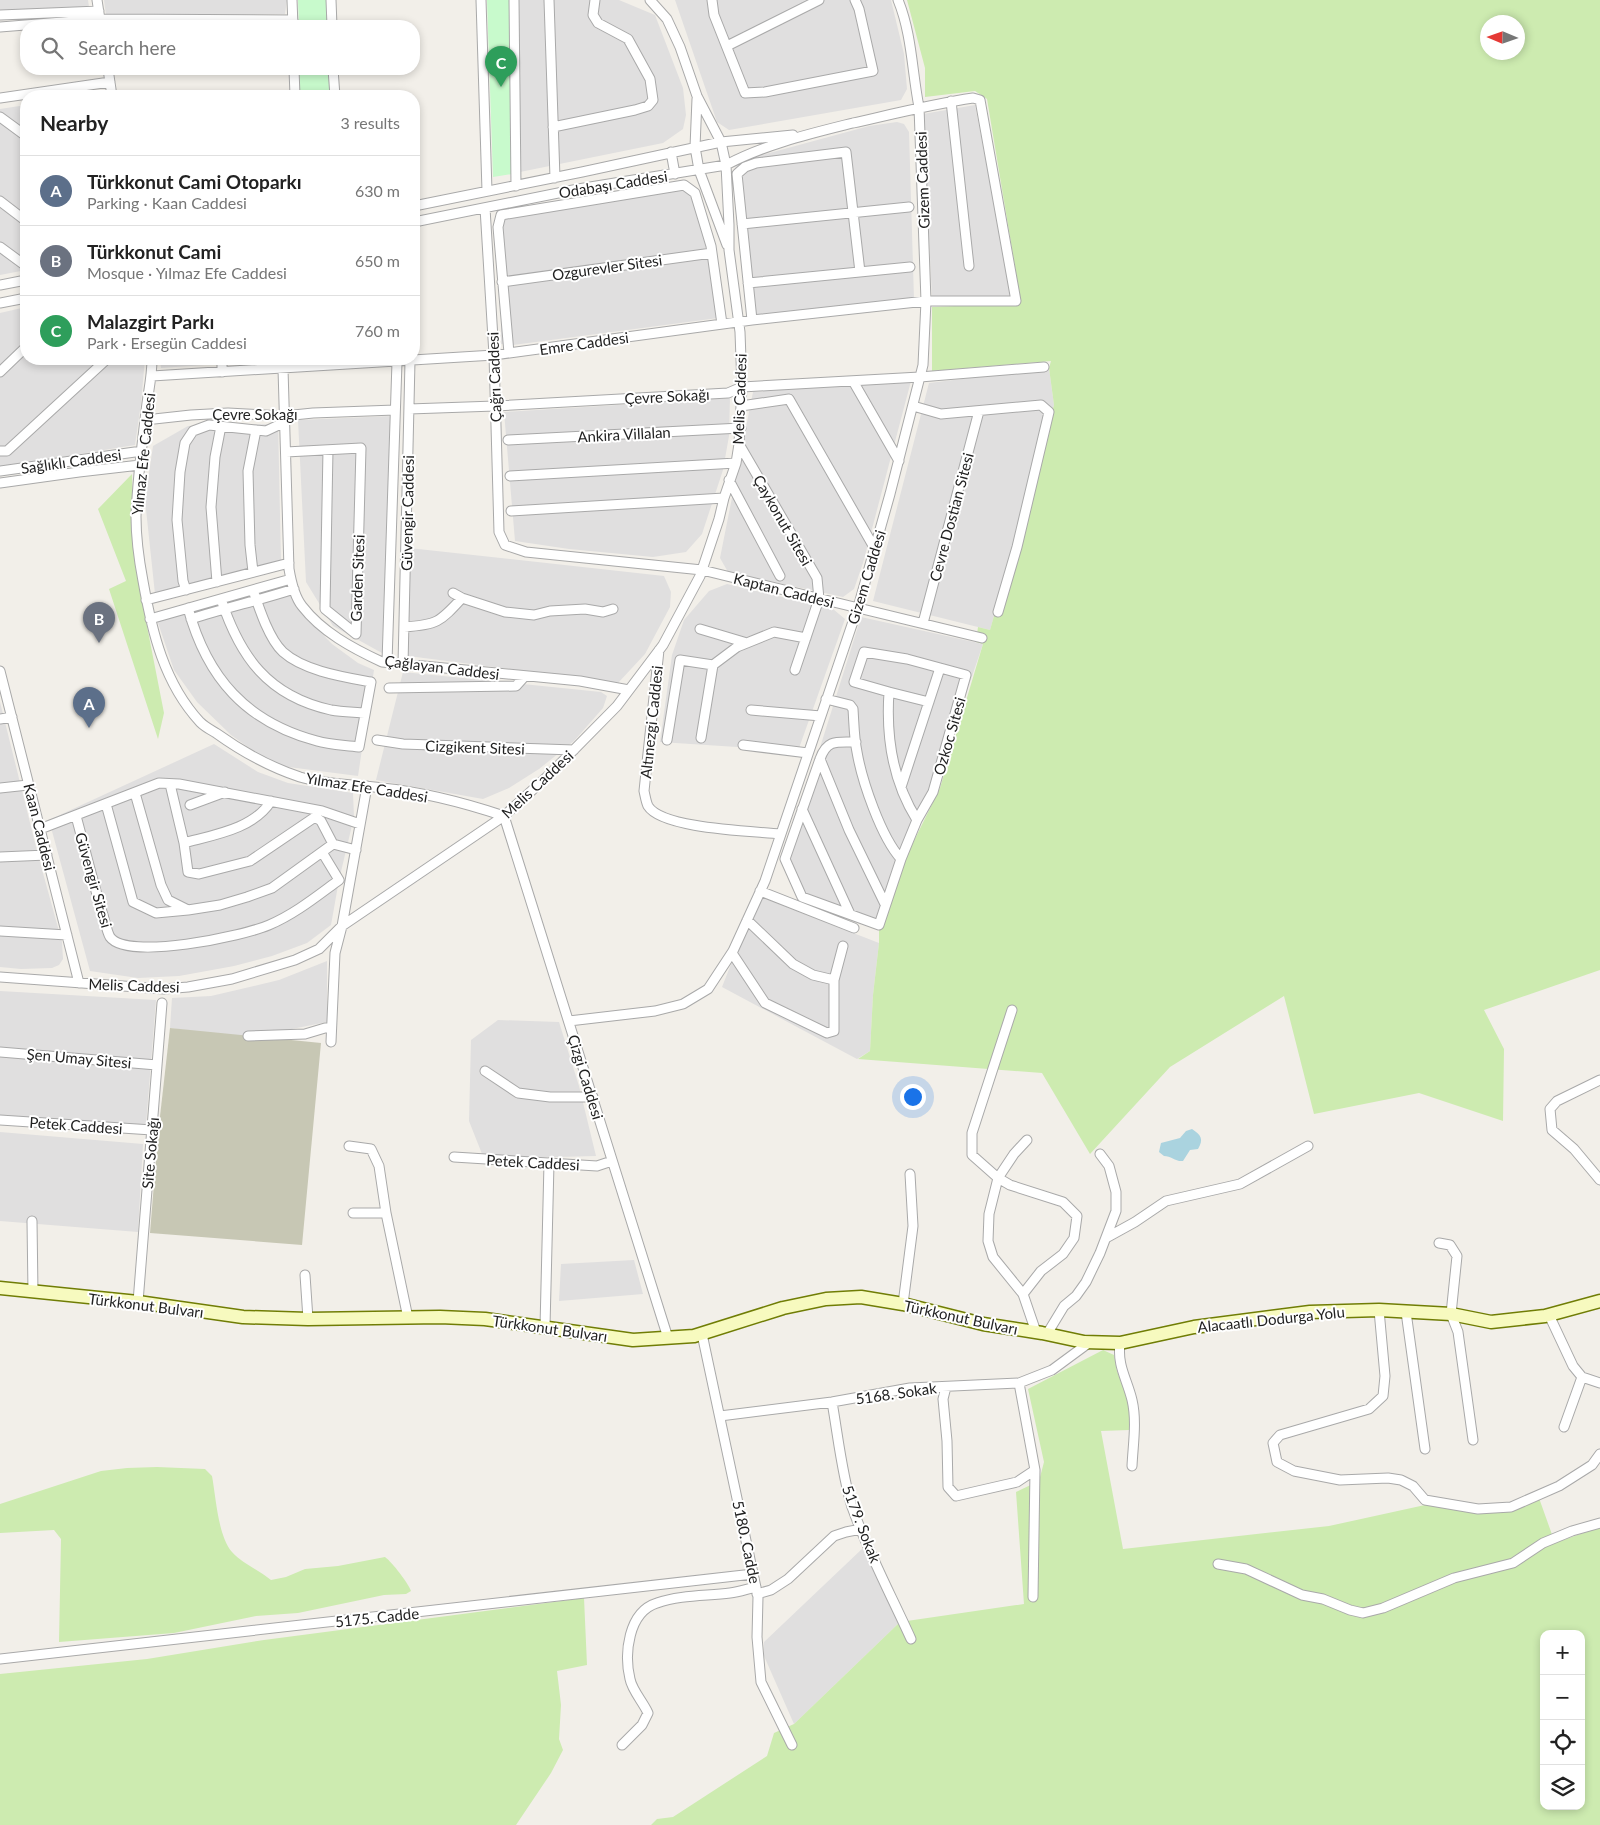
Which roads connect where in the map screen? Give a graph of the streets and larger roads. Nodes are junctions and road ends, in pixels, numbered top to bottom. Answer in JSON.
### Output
{"nodes":[{"id":1,"x":97,"y":0,"type":"edge"},
{"id":2,"x":292,"y":0,"type":"edge"},
{"id":3,"x":331,"y":0,"type":"edge"},
{"id":4,"x":481,"y":0,"type":"edge"},
{"id":5,"x":514,"y":0,"type":"edge"},
{"id":6,"x":549,"y":0,"type":"edge"},
{"id":7,"x":595,"y":0,"type":"edge"},
{"id":8,"x":650,"y":0,"type":"edge"},
{"id":9,"x":712,"y":0,"type":"edge"},
{"id":10,"x":819,"y":0,"type":"edge"},
{"id":11,"x":855,"y":0,"type":"edge"},
{"id":12,"x":898,"y":0,"type":"edge"},
{"id":13,"x":0,"y":15,"type":"edge"},
{"id":14,"x":100,"y":19,"type":"edge"},
{"id":15,"x":88,"y":20,"type":"edge"},
{"id":16,"x":148,"y":20,"type":"edge"},
{"id":17,"x":293,"y":20,"type":"edge"},
{"id":18,"x":332,"y":20,"type":"edge"},
{"id":19,"x":20,"y":25,"type":"edge"},
{"id":20,"x":0,"y":27,"type":"edge"},
{"id":21,"x":726,"y":46,"type":"junction"},
{"id":22,"x":109,"y":75,"type":"edge"},
{"id":23,"x":294,"y":75,"type":"edge"},
{"id":24,"x":333,"y":75,"type":"edge"},
{"id":25,"x":110,"y":82,"type":"junction"},
{"id":26,"x":55,"y":90,"type":"edge"},
{"id":27,"x":111,"y":90,"type":"edge"},
{"id":28,"x":295,"y":90,"type":"edge"},
{"id":29,"x":334,"y":90,"type":"edge"},
{"id":30,"x":20,"y":95,"type":"edge"},
{"id":31,"x":697,"y":96,"type":"junction"},
{"id":32,"x":0,"y":98,"type":"edge"},
{"id":33,"x":951,"y":101,"type":"junction"},
{"id":34,"x":919,"y":107,"type":"junction"},
{"id":35,"x":0,"y":117,"type":"edge"},
{"id":36,"x":553,"y":127,"type":"junction"},
{"id":37,"x":20,"y":132,"type":"edge"},
{"id":38,"x":808,"y":134,"type":"junction"},
{"id":39,"x":721,"y":142,"type":"junction"},
{"id":40,"x":695,"y":147,"type":"junction"},
{"id":41,"x":671,"y":152,"type":"junction"},
{"id":42,"x":726,"y":165,"type":"junction"},
{"id":43,"x":699,"y":170,"type":"junction"},
{"id":44,"x":675,"y":174,"type":"junction"},
{"id":45,"x":554,"y":178,"type":"junction"},
{"id":46,"x":516,"y":186,"type":"junction"},
{"id":47,"x":487,"y":192,"type":"junction"},
{"id":48,"x":0,"y":201,"type":"edge"},
{"id":49,"x":420,"y":205,"type":"edge"},
{"id":50,"x":909,"y":207,"type":"dead end"},
{"id":51,"x":485,"y":208,"type":"junction"},
{"id":52,"x":853,"y":213,"type":"junction"},
{"id":53,"x":20,"y":216,"type":"edge"},
{"id":54,"x":420,"y":221,"type":"edge"},
{"id":55,"x":742,"y":224,"type":"junction"},
{"id":56,"x":0,"y":247,"type":"edge"},
{"id":57,"x":729,"y":250,"type":"junction"},
{"id":58,"x":712,"y":252,"type":"junction"},
{"id":59,"x":20,"y":262,"type":"edge"},
{"id":60,"x":969,"y":266,"type":"dead end"},
{"id":61,"x":910,"y":267,"type":"dead end"},
{"id":62,"x":860,"y":272,"type":"junction"},
{"id":63,"x":20,"y":281,"type":"edge"},
{"id":64,"x":502,"y":282,"type":"junction"},
{"id":65,"x":748,"y":283,"type":"junction"},
{"id":66,"x":0,"y":285,"type":"edge"},
{"id":67,"x":20,"y":299,"type":"edge"},
{"id":68,"x":926,"y":301,"type":"junction"},
{"id":69,"x":1016,"y":301,"type":"joint"},
{"id":70,"x":0,"y":303,"type":"edge"},
{"id":71,"x":752,"y":320,"type":"junction"},
{"id":72,"x":739,"y":322,"type":"junction"},
{"id":73,"x":722,"y":324,"type":"junction"},
{"id":74,"x":20,"y":353,"type":"edge"},
{"id":75,"x":509,"y":353,"type":"junction"},
{"id":76,"x":494,"y":355,"type":"junction"},
{"id":77,"x":420,"y":360,"type":"edge"},
{"id":78,"x":100,"y":365,"type":"edge"},
{"id":79,"x":152,"y":365,"type":"edge"},
{"id":80,"x":222,"y":365,"type":"edge"},
{"id":81,"x":300,"y":365,"type":"edge"},
{"id":82,"x":397,"y":365,"type":"edge"},
{"id":83,"x":410,"y":365,"type":"edge"},
{"id":84,"x":1044,"y":367,"type":"dead end"},
{"id":85,"x":283,"y":369,"type":"junction"},
{"id":86,"x":0,"y":372,"type":"edge"},
{"id":87,"x":222,"y":372,"type":"junction"},
{"id":88,"x":152,"y":376,"type":"junction"},
{"id":89,"x":920,"y":377,"type":"junction"},
{"id":90,"x":853,"y":381,"type":"junction"},
{"id":91,"x":742,"y":387,"type":"junction"},
{"id":92,"x":495,"y":406,"type":"junction"},
{"id":93,"x":741,"y":406,"type":"junction"},
{"id":94,"x":913,"y":406,"type":"junction"},
{"id":95,"x":395,"y":410,"type":"junction"},
{"id":96,"x":409,"y":410,"type":"junction"},
{"id":97,"x":979,"y":411,"type":"junction"},
{"id":98,"x":285,"y":419,"type":"junction"},
{"id":99,"x":145,"y":420,"type":"junction"},
{"id":100,"x":221,"y":426,"type":"junction"},
{"id":101,"x":741,"y":428,"type":"junction"},
{"id":102,"x":256,"y":430,"type":"junction"},
{"id":103,"x":508,"y":440,"type":"dead end"},
{"id":104,"x":740,"y":444,"type":"junction"},
{"id":105,"x":328,"y":450,"type":"junction"},
{"id":106,"x":0,"y":451,"type":"edge"},
{"id":107,"x":142,"y":451,"type":"junction"},
{"id":108,"x":286,"y":452,"type":"junction"},
{"id":109,"x":898,"y":461,"type":"junction"},
{"id":110,"x":736,"y":463,"type":"junction"},
{"id":111,"x":140,"y":465,"type":"junction"},
{"id":112,"x":0,"y":471,"type":"edge"},
{"id":113,"x":510,"y":476,"type":"dead end"},
{"id":114,"x":730,"y":480,"type":"junction"},
{"id":115,"x":0,"y":483,"type":"edge"},
{"id":116,"x":724,"y":498,"type":"junction"},
{"id":117,"x":511,"y":511,"type":"dead end"},
{"id":118,"x":505,"y":545,"type":"joint"},
{"id":119,"x":874,"y":549,"type":"junction"},
{"id":120,"x":289,"y":563,"type":"junction"},
{"id":121,"x":702,"y":570,"type":"junction"},
{"id":122,"x":253,"y":572,"type":"junction"},
{"id":123,"x":780,"y":576,"type":"dead end"},
{"id":124,"x":291,"y":579,"type":"junction"},
{"id":125,"x":217,"y":582,"type":"junction"},
{"id":126,"x":294,"y":589,"type":"junction"},
{"id":127,"x":186,"y":590,"type":"junction"},
{"id":128,"x":253,"y":590,"type":"junction"},
{"id":129,"x":453,"y":593,"type":"dead end"},
{"id":130,"x":462,"y":598,"type":"junction"},
{"id":131,"x":820,"y":598,"type":"junction"},
{"id":132,"x":221,"y":599,"type":"junction"},
{"id":133,"x":146,"y":600,"type":"junction"},
{"id":134,"x":257,"y":602,"type":"junction"},
{"id":135,"x":188,"y":608,"type":"junction"},
{"id":136,"x":224,"y":608,"type":"junction"},
{"id":137,"x":857,"y":608,"type":"junction"},
{"id":138,"x":613,"y":609,"type":"dead end"},
{"id":139,"x":998,"y":612,"type":"dead end"},
{"id":140,"x":150,"y":619,"type":"junction"},
{"id":141,"x":191,"y":619,"type":"junction"},
{"id":142,"x":923,"y":624,"type":"junction"},
{"id":143,"x":404,"y":627,"type":"junction"},
{"id":144,"x":700,"y":629,"type":"dead end"},
{"id":145,"x":806,"y":638,"type":"junction"},
{"id":146,"x":982,"y":638,"type":"dead end"},
{"id":147,"x":747,"y":643,"type":"junction"},
{"id":148,"x":659,"y":650,"type":"junction"},
{"id":149,"x":387,"y":662,"type":"junction"},
{"id":150,"x":403,"y":664,"type":"junction"},
{"id":151,"x":713,"y":665,"type":"junction"},
{"id":152,"x":940,"y":668,"type":"junction"},
{"id":153,"x":795,"y":670,"type":"dead end"},
{"id":154,"x":525,"y":676,"type":"junction"},
{"id":155,"x":1,"y":677,"type":"edge"},
{"id":156,"x":389,"y":688,"type":"dead end"},
{"id":157,"x":629,"y":690,"type":"junction"},
{"id":158,"x":889,"y":692,"type":"junction"},
{"id":159,"x":826,"y":699,"type":"junction"},
{"id":160,"x":929,"y":702,"type":"junction"},
{"id":161,"x":751,"y":710,"type":"dead end"},
{"id":162,"x":365,"y":714,"type":"junction"},
{"id":163,"x":821,"y":716,"type":"junction"},
{"id":164,"x":12,"y":717,"type":"junction"},
{"id":165,"x":0,"y":719,"type":"edge"},
{"id":166,"x":701,"y":738,"type":"dead end"},
{"id":167,"x":378,"y":740,"type":"dead end"},
{"id":168,"x":667,"y":740,"type":"dead end"},
{"id":169,"x":856,"y":742,"type":"junction"},
{"id":170,"x":743,"y":745,"type":"dead end"},
{"id":171,"x":574,"y":750,"type":"junction"},
{"id":172,"x":808,"y":753,"type":"junction"},
{"id":173,"x":820,"y":759,"type":"junction"},
{"id":174,"x":170,"y":784,"type":"junction"},
{"id":175,"x":28,"y":785,"type":"junction"},
{"id":176,"x":367,"y":786,"type":"junction"},
{"id":177,"x":901,"y":787,"type":"junction"},
{"id":178,"x":0,"y":788,"type":"edge"},
{"id":179,"x":225,"y":792,"type":"junction"},
{"id":180,"x":135,"y":793,"type":"junction"},
{"id":181,"x":271,"y":801,"type":"junction"},
{"id":182,"x":106,"y":804,"type":"junction"},
{"id":183,"x":190,"y":805,"type":"dead end"},
{"id":184,"x":802,"y":809,"type":"junction"},
{"id":185,"x":76,"y":816,"type":"junction"},
{"id":186,"x":504,"y":816,"type":"junction"},
{"id":187,"x":917,"y":820,"type":"junction"},
{"id":188,"x":360,"y":824,"type":"junction"},
{"id":189,"x":40,"y":829,"type":"junction"},
{"id":190,"x":780,"y":834,"type":"junction"},
{"id":191,"x":184,"y":843,"type":"junction"},
{"id":192,"x":333,"y":844,"type":"junction"},
{"id":193,"x":356,"y":850,"type":"junction"},
{"id":194,"x":322,"y":852,"type":"junction"},
{"id":195,"x":47,"y":855,"type":"junction"},
{"id":196,"x":0,"y":857,"type":"edge"},
{"id":197,"x":901,"y":859,"type":"junction"},
{"id":198,"x":760,"y":891,"type":"junction"},
{"id":199,"x":885,"y":904,"type":"junction"},
{"id":200,"x":188,"y":910,"type":"junction"},
{"id":201,"x":850,"y":914,"type":"junction"},
{"id":202,"x":747,"y":920,"type":"junction"},
{"id":203,"x":342,"y":926,"type":"junction"},
{"id":204,"x":854,"y":928,"type":"dead end"},
{"id":205,"x":0,"y":931,"type":"edge"},
{"id":206,"x":67,"y":935,"type":"junction"},
{"id":207,"x":843,"y":946,"type":"dead end"},
{"id":208,"x":732,"y":953,"type":"junction"},
{"id":209,"x":0,"y":977,"type":"edge"},
{"id":210,"x":834,"y":980,"type":"junction"},
{"id":211,"x":79,"y":983,"type":"junction"},
{"id":212,"x":162,"y":1003,"type":"dead end"},
{"id":213,"x":1012,"y":1010,"type":"dead end"},
{"id":214,"x":569,"y":1020,"type":"junction"},
{"id":215,"x":331,"y":1028,"type":"junction"},
{"id":216,"x":248,"y":1036,"type":"dead end"},
{"id":217,"x":330,"y":1042,"type":"dead end"},
{"id":218,"x":0,"y":1052,"type":"edge"},
{"id":219,"x":157,"y":1065,"type":"junction"},
{"id":220,"x":485,"y":1071,"type":"dead end"},
{"id":221,"x":1600,"y":1080,"type":"edge"},
{"id":222,"x":592,"y":1097,"type":"junction"},
{"id":223,"x":0,"y":1120,"type":"edge"},
{"id":224,"x":152,"y":1130,"type":"junction"},
{"id":225,"x":1027,"y":1140,"type":"dead end"},
{"id":226,"x":349,"y":1146,"type":"dead end"},
{"id":227,"x":1308,"y":1146,"type":"dead end"},
{"id":228,"x":1100,"y":1154,"type":"dead end"},
{"id":229,"x":454,"y":1157,"type":"dead end"},
{"id":230,"x":612,"y":1161,"type":"junction"},
{"id":231,"x":549,"y":1163,"type":"junction"},
{"id":232,"x":910,"y":1174,"type":"dead end"},
{"id":233,"x":998,"y":1178,"type":"junction"},
{"id":234,"x":1600,"y":1180,"type":"edge"},
{"id":235,"x":353,"y":1213,"type":"dead end"},
{"id":236,"x":386,"y":1213,"type":"junction"},
{"id":237,"x":32,"y":1221,"type":"dead end"},
{"id":238,"x":1106,"y":1238,"type":"junction"},
{"id":239,"x":1439,"y":1243,"type":"dead end"},
{"id":240,"x":305,"y":1275,"type":"dead end"},
{"id":241,"x":0,"y":1288,"type":"edge"},
{"id":242,"x":33,"y":1292,"type":"junction"},
{"id":243,"x":1023,"y":1294,"type":"junction"},
{"id":244,"x":1600,"y":1300,"type":"edge"},
{"id":245,"x":138,"y":1302,"type":"junction"},
{"id":246,"x":903,"y":1304,"type":"junction"},
{"id":247,"x":1379,"y":1310,"type":"junction"},
{"id":248,"x":1406,"y":1312,"type":"junction"},
{"id":249,"x":1450,"y":1314,"type":"junction"},
{"id":250,"x":1549,"y":1315,"type":"junction"},
{"id":251,"x":408,"y":1318,"type":"junction"},
{"id":252,"x":308,"y":1319,"type":"junction"},
{"id":253,"x":545,"y":1328,"type":"junction"},
{"id":254,"x":1042,"y":1333,"type":"junction"},
{"id":255,"x":702,"y":1334,"type":"junction"},
{"id":256,"x":668,"y":1338,"type":"junction"},
{"id":257,"x":1090,"y":1342,"type":"junction"},
{"id":258,"x":1120,"y":1343,"type":"junction"},
{"id":259,"x":1582,"y":1377,"type":"junction"},
{"id":260,"x":1018,"y":1383,"type":"junction"},
{"id":261,"x":1600,"y":1383,"type":"edge"},
{"id":262,"x":946,"y":1387,"type":"junction"},
{"id":263,"x":832,"y":1402,"type":"junction"},
{"id":264,"x":720,"y":1416,"type":"junction"},
{"id":265,"x":1564,"y":1426,"type":"dead end"},
{"id":266,"x":1473,"y":1440,"type":"dead end"},
{"id":267,"x":1425,"y":1449,"type":"dead end"},
{"id":268,"x":1600,"y":1454,"type":"edge"},
{"id":269,"x":1132,"y":1466,"type":"dead end"},
{"id":270,"x":1035,"y":1470,"type":"junction"},
{"id":271,"x":1600,"y":1523,"type":"edge"},
{"id":272,"x":861,"y":1529,"type":"junction"},
{"id":273,"x":1218,"y":1564,"type":"dead end"},
{"id":274,"x":753,"y":1574,"type":"junction"},
{"id":275,"x":757,"y":1590,"type":"junction"},
{"id":276,"x":1033,"y":1597,"type":"dead end"},
{"id":277,"x":912,"y":1639,"type":"dead end"},
{"id":278,"x":0,"y":1659,"type":"edge"},
{"id":279,"x":622,"y":1745,"type":"dead end"},
{"id":280,"x":792,"y":1745,"type":"dead end"}],
"edges":[{"from":1,"to":14,"type":"street"},
{"from":2,"to":17,"type":"street"},
{"from":3,"to":18,"type":"street"},
{"from":4,"to":47,"type":"street"},
{"from":5,"to":46,"type":"street"},
{"from":6,"to":36,"type":"street"},
{"from":7,"to":36,"type":"street"},
{"from":8,"to":31,"type":"street"},
{"from":9,"to":21,"type":"street"},
{"from":10,"to":21,"type":"street"},
{"from":11,"to":21,"type":"street"},
{"from":12,"to":34,"type":"street","name":"Gizem Caddesi"},
{"from":13,"to":14,"type":"street"},
{"from":14,"to":15,"type":"street"},
{"from":14,"to":16,"type":"street"},
{"from":19,"to":20,"type":"street"},
{"from":22,"to":25,"type":"street"},
{"from":23,"to":28,"type":"street"},
{"from":24,"to":29,"type":"street"},
{"from":25,"to":26,"type":"street"},
{"from":25,"to":27,"type":"street"},
{"from":30,"to":32,"type":"street"},
{"from":31,"to":39,"type":"street","name":"Melis Caddesi"},
{"from":31,"to":40,"type":"street","name":"Melis Caddesi"},
{"from":33,"to":34,"type":"street","name":"Odabaşı Caddesi"},
{"from":33,"to":60,"type":"street"},
{"from":33,"to":69,"type":"street","name":"Odabaşı Caddesi"},
{"from":34,"to":38,"type":"street","name":"Odabaşı Caddesi"},
{"from":34,"to":68,"type":"street","name":"Gizem Caddesi"},
{"from":35,"to":37,"type":"street"},
{"from":36,"to":45,"type":"street"},
{"from":38,"to":39,"type":"street","name":"Odabaşı Caddesi"},
{"from":38,"to":42,"type":"street","name":"Odabaşı Caddesi"},
{"from":39,"to":40,"type":"street","name":"Odabaşı Caddesi"},
{"from":39,"to":42,"type":"street","name":"Melis Caddesi"},
{"from":40,"to":41,"type":"street","name":"Odabaşı Caddesi"},
{"from":40,"to":43,"type":"street","name":"Melis Caddesi"},
{"from":41,"to":44,"type":"street"},
{"from":41,"to":45,"type":"street","name":"Odabaşı Caddesi"},
{"from":42,"to":43,"type":"street","name":"Odabaşı Caddesi"},
{"from":42,"to":57,"type":"street","name":"Melis Caddesi"},
{"from":43,"to":44,"type":"street","name":"Odabaşı Caddesi"},
{"from":43,"to":57,"type":"street","name":"Melis Caddesi"},
{"from":44,"to":51,"type":"street","name":"Odabaşı Caddesi"},
{"from":45,"to":46,"type":"street","name":"Odabaşı Caddesi"},
{"from":46,"to":47,"type":"street","name":"Odabaşı Caddesi"},
{"from":47,"to":49,"type":"street","name":"Odabaşı Caddesi"},
{"from":48,"to":53,"type":"street"},
{"from":50,"to":52,"type":"street"},
{"from":51,"to":54,"type":"street","name":"Odabaşı Caddesi"},
{"from":51,"to":76,"type":"street","name":"Çağrı Caddesi"},
{"from":52,"to":55,"type":"street"},
{"from":52,"to":55,"type":"street"},
{"from":52,"to":62,"type":"street"},
{"from":55,"to":65,"type":"street"},
{"from":56,"to":59,"type":"street"},
{"from":57,"to":72,"type":"street","name":"Melis Caddesi"},
{"from":58,"to":64,"type":"street","name":"Ozgurevler Sitesi"},
{"from":58,"to":64,"type":"street"},
{"from":58,"to":73,"type":"street"},
{"from":61,"to":62,"type":"street"},
{"from":62,"to":65,"type":"street"},
{"from":63,"to":66,"type":"street"},
{"from":64,"to":75,"type":"street"},
{"from":65,"to":71,"type":"street"},
{"from":67,"to":70,"type":"street"},
{"from":68,"to":69,"type":"street","name":"Emre Caddesi"},
{"from":68,"to":71,"type":"street","name":"Emre Caddesi"},
{"from":68,"to":89,"type":"street","name":"Gizem Caddesi"},
{"from":71,"to":72,"type":"street","name":"Emre Caddesi"},
{"from":72,"to":73,"type":"street","name":"Emre Caddesi"},
{"from":72,"to":91,"type":"street","name":"Melis Caddesi"},
{"from":73,"to":75,"type":"street","name":"Emre Caddesi"},
{"from":74,"to":86,"type":"street"},
{"from":75,"to":76,"type":"street","name":"Emre Caddesi"},
{"from":76,"to":77,"type":"street","name":"Emre Caddesi"},
{"from":76,"to":92,"type":"street","name":"Çağrı Caddesi"},
{"from":78,"to":106,"type":"street"},
{"from":79,"to":88,"type":"street","name":"Yılmaz Efe Caddesi"},
{"from":80,"to":87,"type":"street"},
{"from":81,"to":85,"type":"street","name":"Emre Caddesi"},
{"from":82,"to":95,"type":"street","name":"Güvengir Caddesi"},
{"from":83,"to":96,"type":"street","name":"Güvengir Caddesi"},
{"from":84,"to":89,"type":"street","name":"Çevre Sokağı"},
{"from":85,"to":87,"type":"street","name":"Emre Caddesi"},
{"from":85,"to":98,"type":"street","name":"Çağlayan Caddesi"},
{"from":87,"to":88,"type":"street","name":"Emre Caddesi"},
{"from":88,"to":99,"type":"street","name":"Yılmaz Efe Caddesi"},
{"from":89,"to":90,"type":"street","name":"Çevre Sokağı"},
{"from":89,"to":94,"type":"street","name":"Gizem Caddesi"},
{"from":90,"to":91,"type":"street","name":"Çevre Sokağı"},
{"from":90,"to":109,"type":"street"},
{"from":91,"to":92,"type":"street","name":"Çevre Sokağı"},
{"from":91,"to":93,"type":"street","name":"Melis Caddesi"},
{"from":92,"to":96,"type":"street","name":"Çevre Sokağı"},
{"from":92,"to":118,"type":"street","name":"Çağrı Caddesi"},
{"from":93,"to":101,"type":"street","name":"Melis Caddesi"},
{"from":93,"to":119,"type":"street"},
{"from":94,"to":97,"type":"street"},
{"from":94,"to":109,"type":"street","name":"Gizem Caddesi"},
{"from":95,"to":98,"type":"street","name":"Çevre Sokağı"},
{"from":95,"to":149,"type":"street","name":"Güvengir Caddesi"},
{"from":96,"to":143,"type":"street","name":"Güvengir Caddesi"},
{"from":97,"to":139,"type":"street"},
{"from":97,"to":142,"type":"street","name":"Cevre Dostian Sitesi"},
{"from":98,"to":99,"type":"street","name":"Çevre Sokağı"},
{"from":98,"to":102,"type":"street"},
{"from":98,"to":108,"type":"street","name":"Çağlayan Caddesi"},
{"from":99,"to":107,"type":"street","name":"Yılmaz Efe Caddesi"},
{"from":100,"to":102,"type":"street"},
{"from":100,"to":125,"type":"street"},
{"from":100,"to":127,"type":"street"},
{"from":101,"to":103,"type":"street","name":"Ankira Villalan"},
{"from":101,"to":104,"type":"street","name":"Melis Caddesi"},
{"from":102,"to":122,"type":"street"},
{"from":104,"to":110,"type":"street","name":"Melis Caddesi"},
{"from":104,"to":131,"type":"street","name":"Çaykonut Sitesi"},
{"from":105,"to":105,"type":"street","name":"Garden Sitesi"},
{"from":105,"to":108,"type":"street","name":"Garden Sitesi"},
{"from":107,"to":111,"type":"street","name":"Yılmaz Efe Caddesi"},
{"from":107,"to":112,"type":"street","name":"Sağlıklı Caddesi"},
{"from":108,"to":120,"type":"street","name":"Çağlayan Caddesi"},
{"from":109,"to":119,"type":"street","name":"Gizem Caddesi"},
{"from":110,"to":113,"type":"street"},
{"from":110,"to":114,"type":"street","name":"Melis Caddesi"},
{"from":111,"to":115,"type":"street","name":"Sağlıklı Caddesi"},
{"from":111,"to":133,"type":"street","name":"Yılmaz Efe Caddesi"},
{"from":114,"to":116,"type":"street","name":"Melis Caddesi"},
{"from":114,"to":123,"type":"street"},
{"from":116,"to":117,"type":"street"},
{"from":116,"to":121,"type":"street","name":"Melis Caddesi"},
{"from":118,"to":121,"type":"street","name":"Kaptan Caddesi"},
{"from":119,"to":137,"type":"street","name":"Gizem Caddesi"},
{"from":120,"to":122,"type":"street"},
{"from":120,"to":124,"type":"street","name":"Çağlayan Caddesi"},
{"from":121,"to":131,"type":"street","name":"Kaptan Caddesi"},
{"from":121,"to":148,"type":"street","name":"Melis Caddesi"},
{"from":122,"to":125,"type":"street"},
{"from":124,"to":126,"type":"street","name":"Çağlayan Caddesi"},
{"from":124,"to":128,"type":"street"},
{"from":125,"to":127,"type":"street"},
{"from":126,"to":134,"type":"street"},
{"from":126,"to":149,"type":"street","name":"Çağlayan Caddesi"},
{"from":127,"to":133,"type":"street"},
{"from":128,"to":132,"type":"street"},
{"from":128,"to":134,"type":"street"},
{"from":129,"to":130,"type":"street"},
{"from":130,"to":138,"type":"street"},
{"from":130,"to":143,"type":"street"},
{"from":131,"to":137,"type":"street","name":"Kaptan Caddesi"},
{"from":131,"to":145,"type":"street"},
{"from":132,"to":135,"type":"street"},
{"from":132,"to":136,"type":"street"},
{"from":133,"to":140,"type":"street","name":"Yılmaz Efe Caddesi"},
{"from":134,"to":136,"type":"street"},
{"from":134,"to":162,"type":"street"},
{"from":135,"to":140,"type":"street"},
{"from":135,"to":141,"type":"street"},
{"from":136,"to":141,"type":"street"},
{"from":136,"to":162,"type":"street"},
{"from":137,"to":142,"type":"street","name":"Kaptan Caddesi"},
{"from":137,"to":159,"type":"street","name":"Gizem Caddesi"},
{"from":140,"to":176,"type":"street","name":"Yılmaz Efe Caddesi"},
{"from":141,"to":162,"type":"street"},
{"from":142,"to":146,"type":"street","name":"Kaptan Caddesi"},
{"from":143,"to":150,"type":"street","name":"Güvengir Caddesi"},
{"from":144,"to":147,"type":"street"},
{"from":145,"to":147,"type":"street"},
{"from":145,"to":153,"type":"street"},
{"from":147,"to":151,"type":"street"},
{"from":148,"to":157,"type":"street","name":"Melis Caddesi"},
{"from":148,"to":190,"type":"street","name":"Altınezgi Caddesi"},
{"from":149,"to":150,"type":"street","name":"Çağlayan Caddesi"},
{"from":150,"to":154,"type":"street","name":"Çağlayan Caddesi"},
{"from":151,"to":166,"type":"street"},
{"from":151,"to":168,"type":"street"},
{"from":152,"to":158,"type":"street","name":"Ozkoc Sitesi"},
{"from":152,"to":160,"type":"street","name":"Ozkoc Sitesi"},
{"from":152,"to":187,"type":"street","name":"Ozkoc Sitesi"},
{"from":154,"to":156,"type":"street"},
{"from":154,"to":157,"type":"street","name":"Çağlayan Caddesi"},
{"from":155,"to":164,"type":"street","name":"Kaan Caddesi"},
{"from":157,"to":171,"type":"street","name":"Melis Caddesi"},
{"from":158,"to":160,"type":"street"},
{"from":158,"to":177,"type":"street"},
{"from":159,"to":163,"type":"street","name":"Gizem Caddesi"},
{"from":159,"to":169,"type":"street"},
{"from":160,"to":177,"type":"street","name":"Ozkoc Sitesi"},
{"from":161,"to":163,"type":"street"},
{"from":163,"to":172,"type":"street","name":"Gizem Caddesi"},
{"from":164,"to":165,"type":"street"},
{"from":164,"to":175,"type":"street","name":"Kaan Caddesi"},
{"from":167,"to":171,"type":"street","name":"Cizgikent Sitesi"},
{"from":169,"to":173,"type":"street","name":"Ozkoc Sitesi"},
{"from":169,"to":197,"type":"street"},
{"from":170,"to":172,"type":"street"},
{"from":171,"to":186,"type":"street","name":"Melis Caddesi"},
{"from":172,"to":190,"type":"street","name":"Gizem Caddesi"},
{"from":173,"to":184,"type":"street","name":"Ozkoc Sitesi"},
{"from":173,"to":199,"type":"street"},
{"from":174,"to":179,"type":"street","name":"Güvengir Sitesi"},
{"from":174,"to":180,"type":"street","name":"Güvengir Sitesi"},
{"from":174,"to":191,"type":"street"},
{"from":175,"to":178,"type":"street"},
{"from":175,"to":189,"type":"street","name":"Kaan Caddesi"},
{"from":176,"to":186,"type":"street","name":"Yılmaz Efe Caddesi"},
{"from":176,"to":188,"type":"street"},
{"from":177,"to":187,"type":"street"},
{"from":179,"to":181,"type":"street","name":"Güvengir Sitesi"},
{"from":179,"to":183,"type":"street"},
{"from":180,"to":182,"type":"street","name":"Güvengir Sitesi"},
{"from":180,"to":200,"type":"street"},
{"from":181,"to":188,"type":"street","name":"Güvengir Sitesi"},
{"from":181,"to":191,"type":"street"},
{"from":182,"to":185,"type":"street","name":"Güvengir Sitesi"},
{"from":182,"to":200,"type":"street","name":"Güvengir Sitesi"},
{"from":184,"to":201,"type":"street"},
{"from":184,"to":201,"type":"street","name":"Ozkoc Sitesi"},
{"from":185,"to":189,"type":"street","name":"Güvengir Sitesi"},
{"from":185,"to":194,"type":"street","name":"Güvengir Sitesi"},
{"from":186,"to":203,"type":"street","name":"Melis Caddesi"},
{"from":186,"to":214,"type":"street","name":"Çizgi Caddesi"},
{"from":187,"to":197,"type":"street","name":"Ozkoc Sitesi"},
{"from":188,"to":193,"type":"street"},
{"from":189,"to":195,"type":"street","name":"Kaan Caddesi"},
{"from":190,"to":198,"type":"street","name":"Gizem Caddesi"},
{"from":191,"to":192,"type":"street"},
{"from":192,"to":193,"type":"street"},
{"from":192,"to":194,"type":"street","name":"Güvengir Sitesi"},
{"from":193,"to":203,"type":"street"},
{"from":194,"to":200,"type":"street","name":"Güvengir Sitesi"},
{"from":195,"to":196,"type":"street"},
{"from":195,"to":206,"type":"street","name":"Kaan Caddesi"},
{"from":197,"to":199,"type":"street","name":"Ozkoc Sitesi"},
{"from":198,"to":202,"type":"street","name":"Gizem Caddesi"},
{"from":198,"to":204,"type":"street"},
{"from":199,"to":201,"type":"street","name":"Ozkoc Sitesi"},
{"from":202,"to":208,"type":"street","name":"Gizem Caddesi"},
{"from":202,"to":210,"type":"street"},
{"from":203,"to":211,"type":"street","name":"Melis Caddesi"},
{"from":203,"to":215,"type":"street"},
{"from":205,"to":206,"type":"street"},
{"from":206,"to":211,"type":"street","name":"Kaan Caddesi"},
{"from":207,"to":210,"type":"street"},
{"from":208,"to":210,"type":"street"},
{"from":208,"to":214,"type":"street","name":"Gizem Caddesi"},
{"from":209,"to":211,"type":"street","name":"Melis Caddesi"},
{"from":212,"to":219,"type":"street","name":"Site Sokağı"},
{"from":213,"to":233,"type":"street"},
{"from":214,"to":222,"type":"street","name":"Çizgi Caddesi"},
{"from":215,"to":216,"type":"street"},
{"from":215,"to":217,"type":"street"},
{"from":218,"to":219,"type":"street","name":"Şen Umay Sitesi"},
{"from":219,"to":224,"type":"street","name":"Site Sokağı"},
{"from":220,"to":222,"type":"street"},
{"from":221,"to":234,"type":"street"},
{"from":222,"to":230,"type":"street","name":"Çizgi Caddesi"},
{"from":223,"to":224,"type":"street","name":"Petek Caddesi"},
{"from":224,"to":245,"type":"street","name":"Site Sokağı"},
{"from":225,"to":233,"type":"street"},
{"from":226,"to":236,"type":"street"},
{"from":227,"to":238,"type":"street"},
{"from":228,"to":238,"type":"street"},
{"from":229,"to":231,"type":"street","name":"Petek Caddesi"},
{"from":230,"to":231,"type":"street","name":"Petek Caddesi"},
{"from":230,"to":256,"type":"street","name":"Çizgi Caddesi"},
{"from":231,"to":253,"type":"street"},
{"from":232,"to":246,"type":"street"},
{"from":233,"to":243,"type":"street"},
{"from":233,"to":243,"type":"street"},
{"from":235,"to":236,"type":"street"},
{"from":236,"to":251,"type":"street"},
{"from":237,"to":242,"type":"street"},
{"from":238,"to":254,"type":"street"},
{"from":239,"to":249,"type":"street"},
{"from":240,"to":252,"type":"street"},
{"from":241,"to":242,"type":"street","name":"Türkkonut Bulvarı"},
{"from":242,"to":245,"type":"street","name":"Türkkonut Bulvarı"},
{"from":243,"to":254,"type":"street"},
{"from":244,"to":250,"type":"street","name":"Alacaatlı Dodurga Yolu"},
{"from":245,"to":252,"type":"street","name":"Türkkonut Bulvarı"},
{"from":246,"to":254,"type":"street","name":"Türkkonut Bulvarı"},
{"from":246,"to":255,"type":"street","name":"Türkkonut Bulvarı"},
{"from":247,"to":248,"type":"street","name":"Alacaatlı Dodurga Yolu"},
{"from":247,"to":258,"type":"street","name":"Alacaatlı Dodurga Yolu"},
{"from":247,"to":268,"type":"street"},
{"from":248,"to":249,"type":"street","name":"Alacaatlı Dodurga Yolu"},
{"from":248,"to":267,"type":"street"},
{"from":249,"to":250,"type":"street","name":"Alacaatlı Dodurga Yolu"},
{"from":249,"to":266,"type":"street"},
{"from":250,"to":259,"type":"street"},
{"from":251,"to":252,"type":"street","name":"Türkkonut Bulvarı"},
{"from":251,"to":253,"type":"street","name":"Türkkonut Bulvarı"},
{"from":253,"to":256,"type":"street","name":"Türkkonut Bulvarı"},
{"from":254,"to":257,"type":"street","name":"Türkkonut Bulvarı"},
{"from":255,"to":256,"type":"street","name":"Türkkonut Bulvarı"},
{"from":255,"to":264,"type":"street","name":"5180. Cadde"},
{"from":257,"to":258,"type":"street","name":"Alacaatlı Dodurga Yolu"},
{"from":257,"to":260,"type":"street","name":"5168. Sokak"},
{"from":258,"to":269,"type":"street"},
{"from":259,"to":261,"type":"street"},
{"from":259,"to":265,"type":"street"},
{"from":260,"to":262,"type":"street","name":"5168. Sokak"},
{"from":260,"to":270,"type":"street"},
{"from":262,"to":263,"type":"street","name":"5168. Sokak"},
{"from":262,"to":270,"type":"street"},
{"from":263,"to":264,"type":"street","name":"5168. Sokak"},
{"from":263,"to":272,"type":"street","name":"5179. Sokak"},
{"from":264,"to":274,"type":"street","name":"5180. Cadde"},
{"from":270,"to":276,"type":"street"},
{"from":271,"to":273,"type":"street"},
{"from":272,"to":275,"type":"street"},
{"from":272,"to":277,"type":"street","name":"5179. Sokak"},
{"from":274,"to":275,"type":"street","name":"5180. Cadde"},
{"from":274,"to":278,"type":"street","name":"5175. Cadde"},
{"from":275,"to":279,"type":"street"},
{"from":275,"to":280,"type":"street","name":"5180. Cadde"}]}
